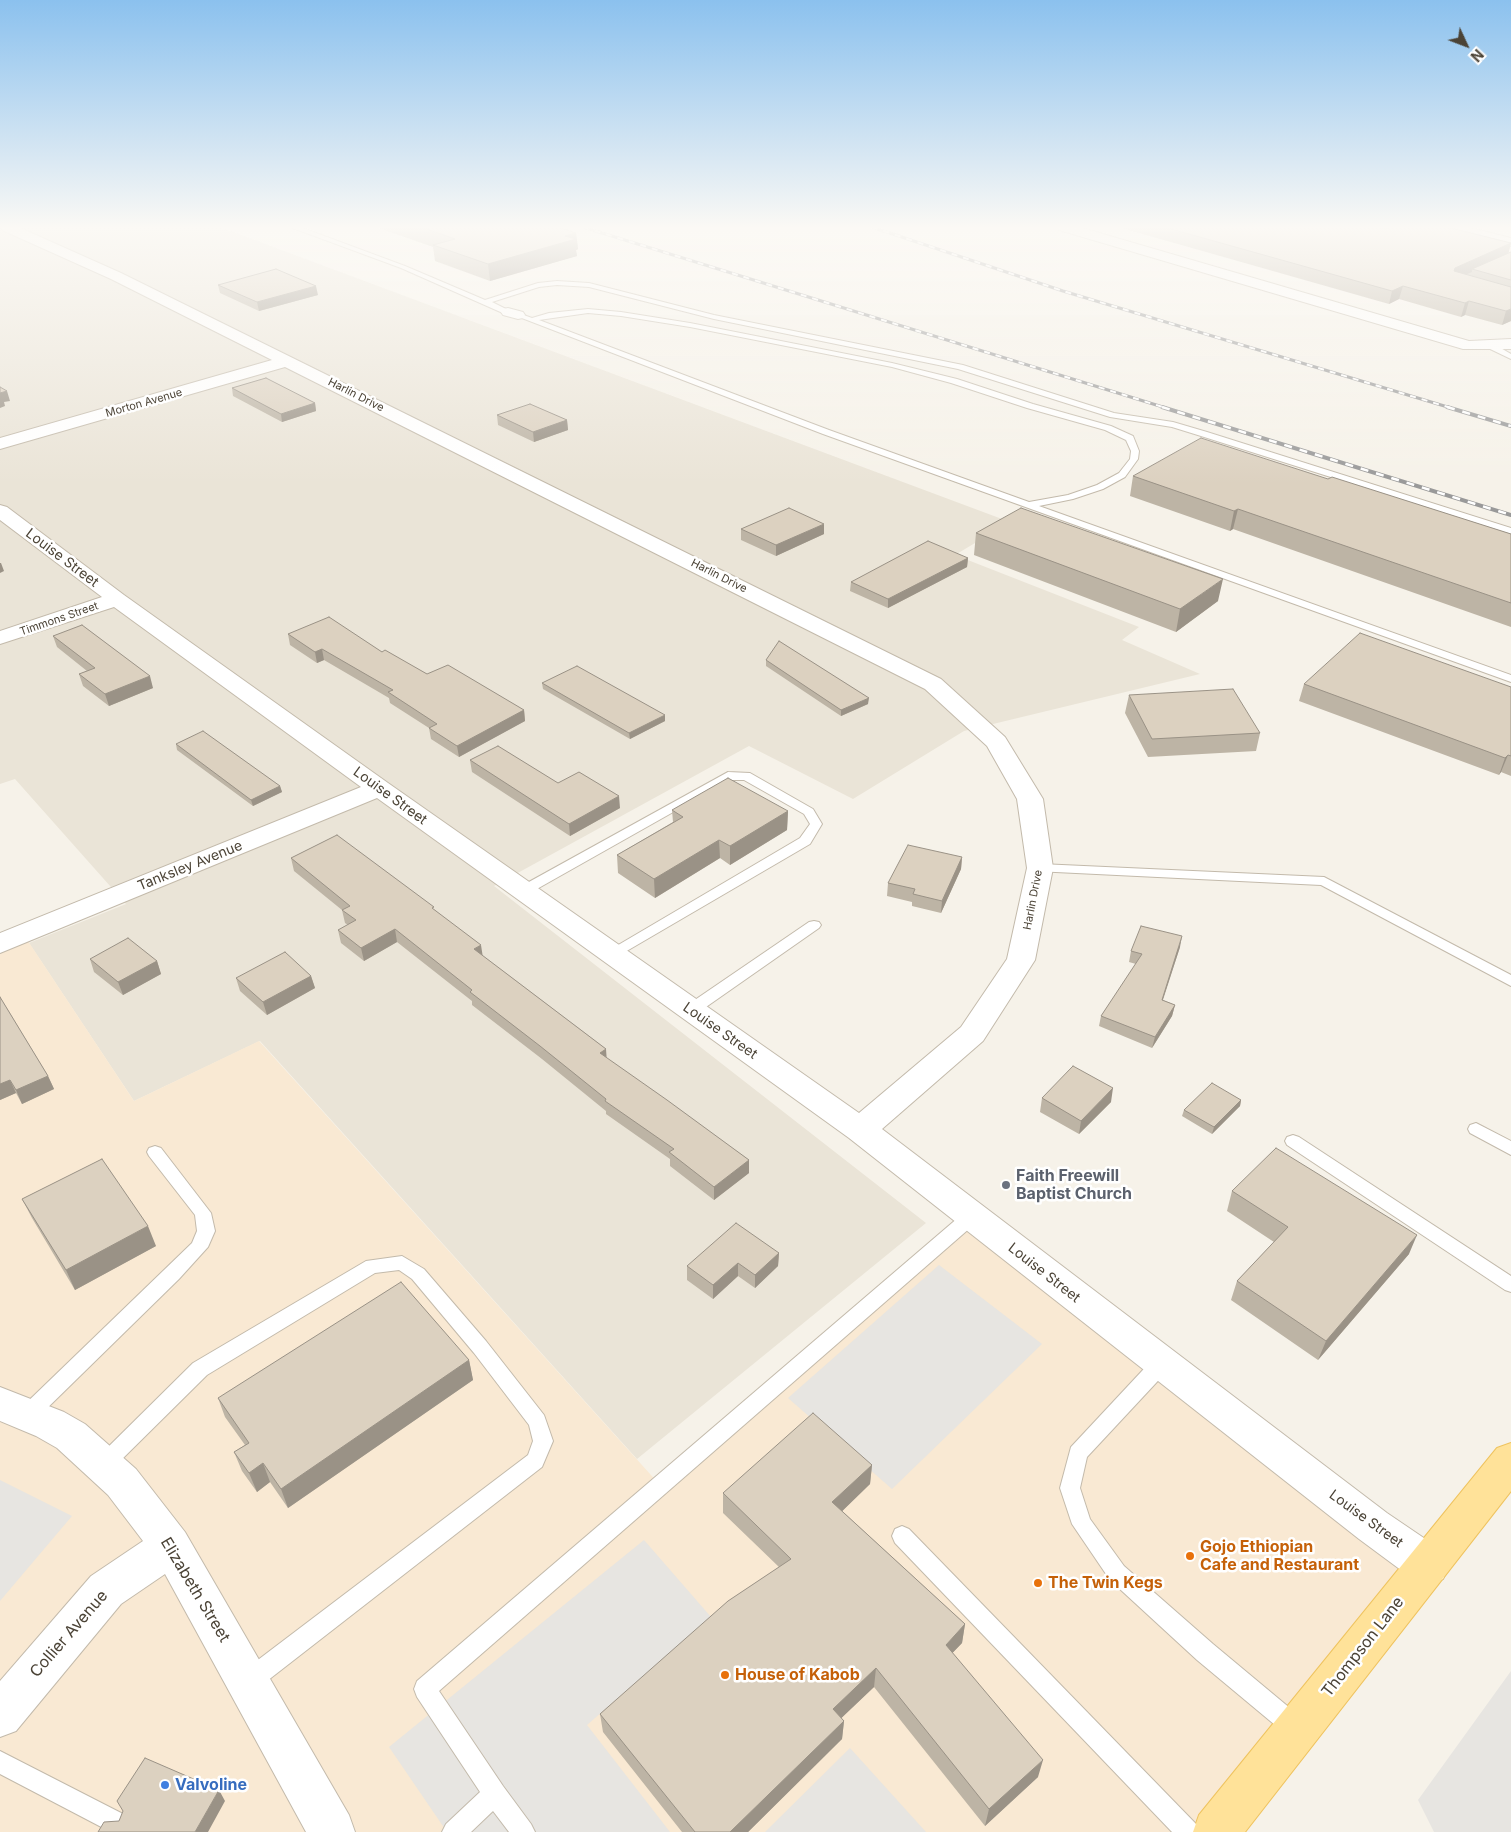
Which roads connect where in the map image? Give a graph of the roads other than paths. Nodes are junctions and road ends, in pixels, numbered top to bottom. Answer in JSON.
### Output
{"nodes":[{"id":1,"x":189,"y":312,"type":"edge"},
{"id":2,"x":510,"y":312,"type":"edge"},
{"id":3,"x":573,"y":312,"type":"edge"},
{"id":4,"x":604,"y":312,"type":"edge"},
{"id":5,"x":697,"y":312,"type":"edge"},
{"id":6,"x":1354,"y":312,"type":"edge"},
{"id":7,"x":519,"y":316,"type":"junction"},
{"id":8,"x":1511,"y":344,"type":"edge"},
{"id":9,"x":1489,"y":345,"type":"junction"},
{"id":10,"x":1511,"y":357,"type":"edge"},
{"id":11,"x":287,"y":361,"type":"junction"},
{"id":12,"x":0,"y":444,"type":"edge"},
{"id":13,"x":1028,"y":505,"type":"junction"},
{"id":14,"x":0,"y":512,"type":"edge"},
{"id":15,"x":1511,"y":531,"type":"edge"},
{"id":16,"x":117,"y":599,"type":"junction"},
{"id":17,"x":0,"y":638,"type":"edge"},
{"id":18,"x":1511,"y":679,"type":"edge"},
{"id":19,"x":379,"y":788,"type":"junction"},
{"id":20,"x":1040,"y":868,"type":"junction"},
{"id":21,"x":523,"y":891,"type":"junction"},
{"id":22,"x":814,"y":925,"type":"dead end"},
{"id":23,"x":3,"y":938,"type":"edge"},
{"id":24,"x":613,"y":954,"type":"junction"},
{"id":25,"x":1511,"y":981,"type":"edge"},
{"id":26,"x":691,"y":1010,"type":"junction"},
{"id":27,"x":1476,"y":1129,"type":"dead end"},
{"id":28,"x":860,"y":1130,"type":"junction"},
{"id":29,"x":1293,"y":1141,"type":"dead end"},
{"id":30,"x":1511,"y":1149,"type":"edge"},
{"id":31,"x":155,"y":1152,"type":"dead end"},
{"id":32,"x":972,"y":1216,"type":"junction"},
{"id":33,"x":1511,"y":1285,"type":"edge"},
{"id":34,"x":1162,"y":1363,"type":"junction"},
{"id":35,"x":14,"y":1409,"type":"edge"},
{"id":36,"x":1511,"y":1461,"type":"edge"},
{"id":37,"x":104,"y":1464,"type":"junction"},
{"id":38,"x":902,"y":1536,"type":"dead end"},
{"id":39,"x":171,"y":1546,"type":"junction"},
{"id":40,"x":1428,"y":1565,"type":"junction"},
{"id":41,"x":248,"y":1682,"type":"junction"},
{"id":42,"x":0,"y":1714,"type":"edge"},
{"id":43,"x":1298,"y":1729,"type":"junction"},
{"id":44,"x":0,"y":1762,"type":"edge"},
{"id":45,"x":495,"y":1794,"type":"junction"},
{"id":46,"x":117,"y":1823,"type":"edge"},
{"id":47,"x":332,"y":1832,"type":"edge"},
{"id":48,"x":454,"y":1832,"type":"edge"},
{"id":49,"x":523,"y":1832,"type":"edge"},
{"id":50,"x":1188,"y":1832,"type":"edge"},
{"id":51,"x":1216,"y":1832,"type":"edge"}],
"edges":[{"from":1,"to":11,"type":"street","name":"Harlin Drive"},
{"from":2,"to":7,"type":"lane"},
{"from":3,"to":7,"type":"lane"},
{"from":4,"to":13,"type":"lane"},
{"from":5,"to":15,"type":"lane"},
{"from":6,"to":9,"type":"street"},
{"from":7,"to":13,"type":"lane"},
{"from":8,"to":9,"type":"street"},
{"from":9,"to":10,"type":"lane"},
{"from":11,"to":12,"type":"street","name":"Morton Avenue"},
{"from":11,"to":20,"type":"street","name":"Harlin Drive"},
{"from":13,"to":18,"type":"lane"},
{"from":14,"to":16,"type":"street","name":"Louise Street"},
{"from":16,"to":17,"type":"street","name":"Timmons Street"},
{"from":16,"to":19,"type":"street","name":"Louise Street"},
{"from":19,"to":21,"type":"street","name":"Louise Street"},
{"from":19,"to":23,"type":"street","name":"Tanksley Avenue"},
{"from":20,"to":25,"type":"lane"},
{"from":20,"to":28,"type":"street","name":"Harlin Drive"},
{"from":21,"to":24,"type":"street","name":"Louise Street"},
{"from":21,"to":24,"type":"lane"},
{"from":22,"to":26,"type":"lane"},
{"from":24,"to":26,"type":"street","name":"Louise Street"},
{"from":26,"to":28,"type":"street","name":"Louise Street"},
{"from":27,"to":30,"type":"lane"},
{"from":28,"to":32,"type":"street","name":"Louise Street"},
{"from":29,"to":33,"type":"lane"},
{"from":31,"to":35,"type":"lane"},
{"from":32,"to":34,"type":"street","name":"Louise Street"},
{"from":32,"to":45,"type":"lane"},
{"from":34,"to":40,"type":"street","name":"Louise Street"},
{"from":34,"to":43,"type":"lane"},
{"from":35,"to":37,"type":"street","name":"Elizabeth Street"},
{"from":36,"to":40,"type":"main road","name":"Thompson Lane"},
{"from":37,"to":39,"type":"street","name":"Elizabeth Street"},
{"from":37,"to":41,"type":"lane"},
{"from":38,"to":50,"type":"lane"},
{"from":39,"to":41,"type":"street","name":"Elizabeth Street"},
{"from":39,"to":42,"type":"street","name":"Collier Avenue"},
{"from":40,"to":43,"type":"main road","name":"Thompson Lane"},
{"from":41,"to":47,"type":"street","name":"Elizabeth Street"},
{"from":43,"to":51,"type":"main road","name":"Thompson Lane"},
{"from":44,"to":46,"type":"lane"},
{"from":45,"to":48,"type":"lane"},
{"from":45,"to":49,"type":"lane"}]}
